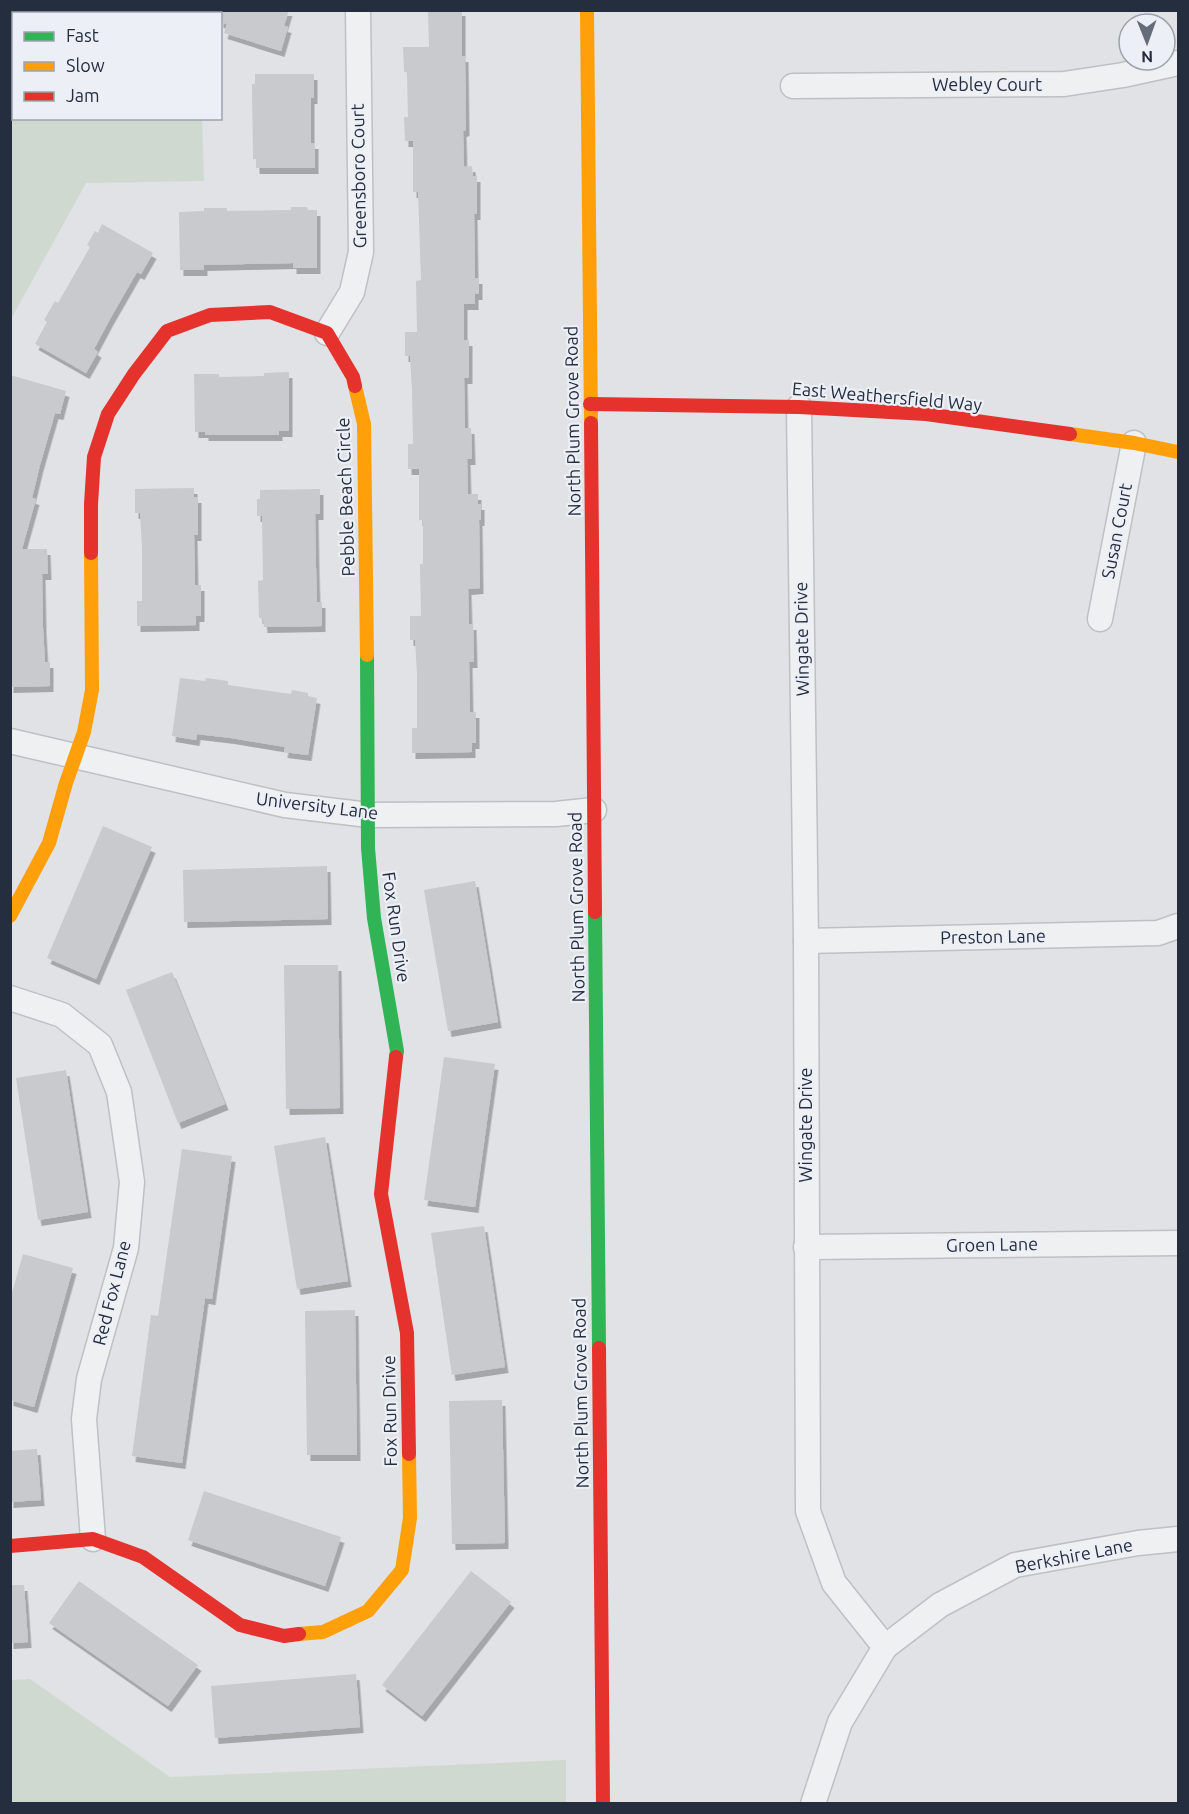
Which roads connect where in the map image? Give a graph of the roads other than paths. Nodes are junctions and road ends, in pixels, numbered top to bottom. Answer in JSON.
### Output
{"nodes":[{"id":1,"x":358,"y":10,"type":"edge"},
{"id":2,"x":587,"y":10,"type":"edge"},
{"id":3,"x":1179,"y":63,"type":"edge"},
{"id":4,"x":793,"y":86,"type":"dead end"},
{"id":5,"x":327,"y":333,"type":"junction"},
{"id":6,"x":590,"y":404,"type":"junction"},
{"id":7,"x":799,"y":407,"type":"junction"},
{"id":8,"x":1134,"y":443,"type":"junction"},
{"id":9,"x":1179,"y":452,"type":"edge"},
{"id":10,"x":1100,"y":619,"type":"dead end"},
{"id":11,"x":10,"y":741,"type":"edge"},
{"id":12,"x":77,"y":757,"type":"junction"},
{"id":13,"x":594,"y":810,"type":"junction"},
{"id":14,"x":369,"y":815,"type":"junction"},
{"id":15,"x":10,"y":916,"type":"edge"},
{"id":16,"x":1179,"y":926,"type":"edge"},
{"id":17,"x":806,"y":941,"type":"junction"},
{"id":18,"x":10,"y":998,"type":"edge"},
{"id":19,"x":1179,"y":1243,"type":"edge"},
{"id":20,"x":806,"y":1247,"type":"junction"},
{"id":21,"x":93,"y":1539,"type":"junction"},
{"id":22,"x":1179,"y":1539,"type":"edge"},
{"id":23,"x":10,"y":1546,"type":"edge"},
{"id":24,"x":885,"y":1647,"type":"junction"},
{"id":25,"x":603,"y":1803,"type":"edge"},
{"id":26,"x":813,"y":1803,"type":"edge"}],
"edges":[{"from":1,"to":5,"type":"street","name":"Greensboro Court"},
{"from":2,"to":6,"type":"street","name":"North Plum Grove Road"},
{"from":3,"to":4,"type":"street","name":"Webley Court"},
{"from":5,"to":12,"type":"street"},
{"from":5,"to":14,"type":"street","name":"Pebble Beach Circle"},
{"from":6,"to":7,"type":"street","name":"East Weathersfield Way"},
{"from":6,"to":13,"type":"street","name":"North Plum Grove Road"},
{"from":7,"to":8,"type":"street","name":"East Weathersfield Way"},
{"from":7,"to":17,"type":"street","name":"Wingate Drive"},
{"from":8,"to":9,"type":"street","name":"East Weathersfield Way"},
{"from":8,"to":10,"type":"street","name":"Susan Court"},
{"from":11,"to":12,"type":"street","name":"University Lane"},
{"from":12,"to":14,"type":"street","name":"University Lane"},
{"from":12,"to":15,"type":"street"},
{"from":13,"to":14,"type":"street","name":"University Lane"},
{"from":13,"to":25,"type":"street","name":"North Plum Grove Road"},
{"from":14,"to":21,"type":"street","name":"Fox Run Drive"},
{"from":16,"to":17,"type":"street","name":"Preston Lane"},
{"from":17,"to":20,"type":"street","name":"Wingate Drive"},
{"from":18,"to":21,"type":"street","name":"Red Fox Lane"},
{"from":19,"to":20,"type":"street","name":"Groen Lane"},
{"from":20,"to":24,"type":"street","name":"Wingate Drive"},
{"from":21,"to":23,"type":"street","name":"Fox Run Drive"},
{"from":22,"to":24,"type":"street","name":"Berkshire Lane"},
{"from":24,"to":26,"type":"street"}]}
